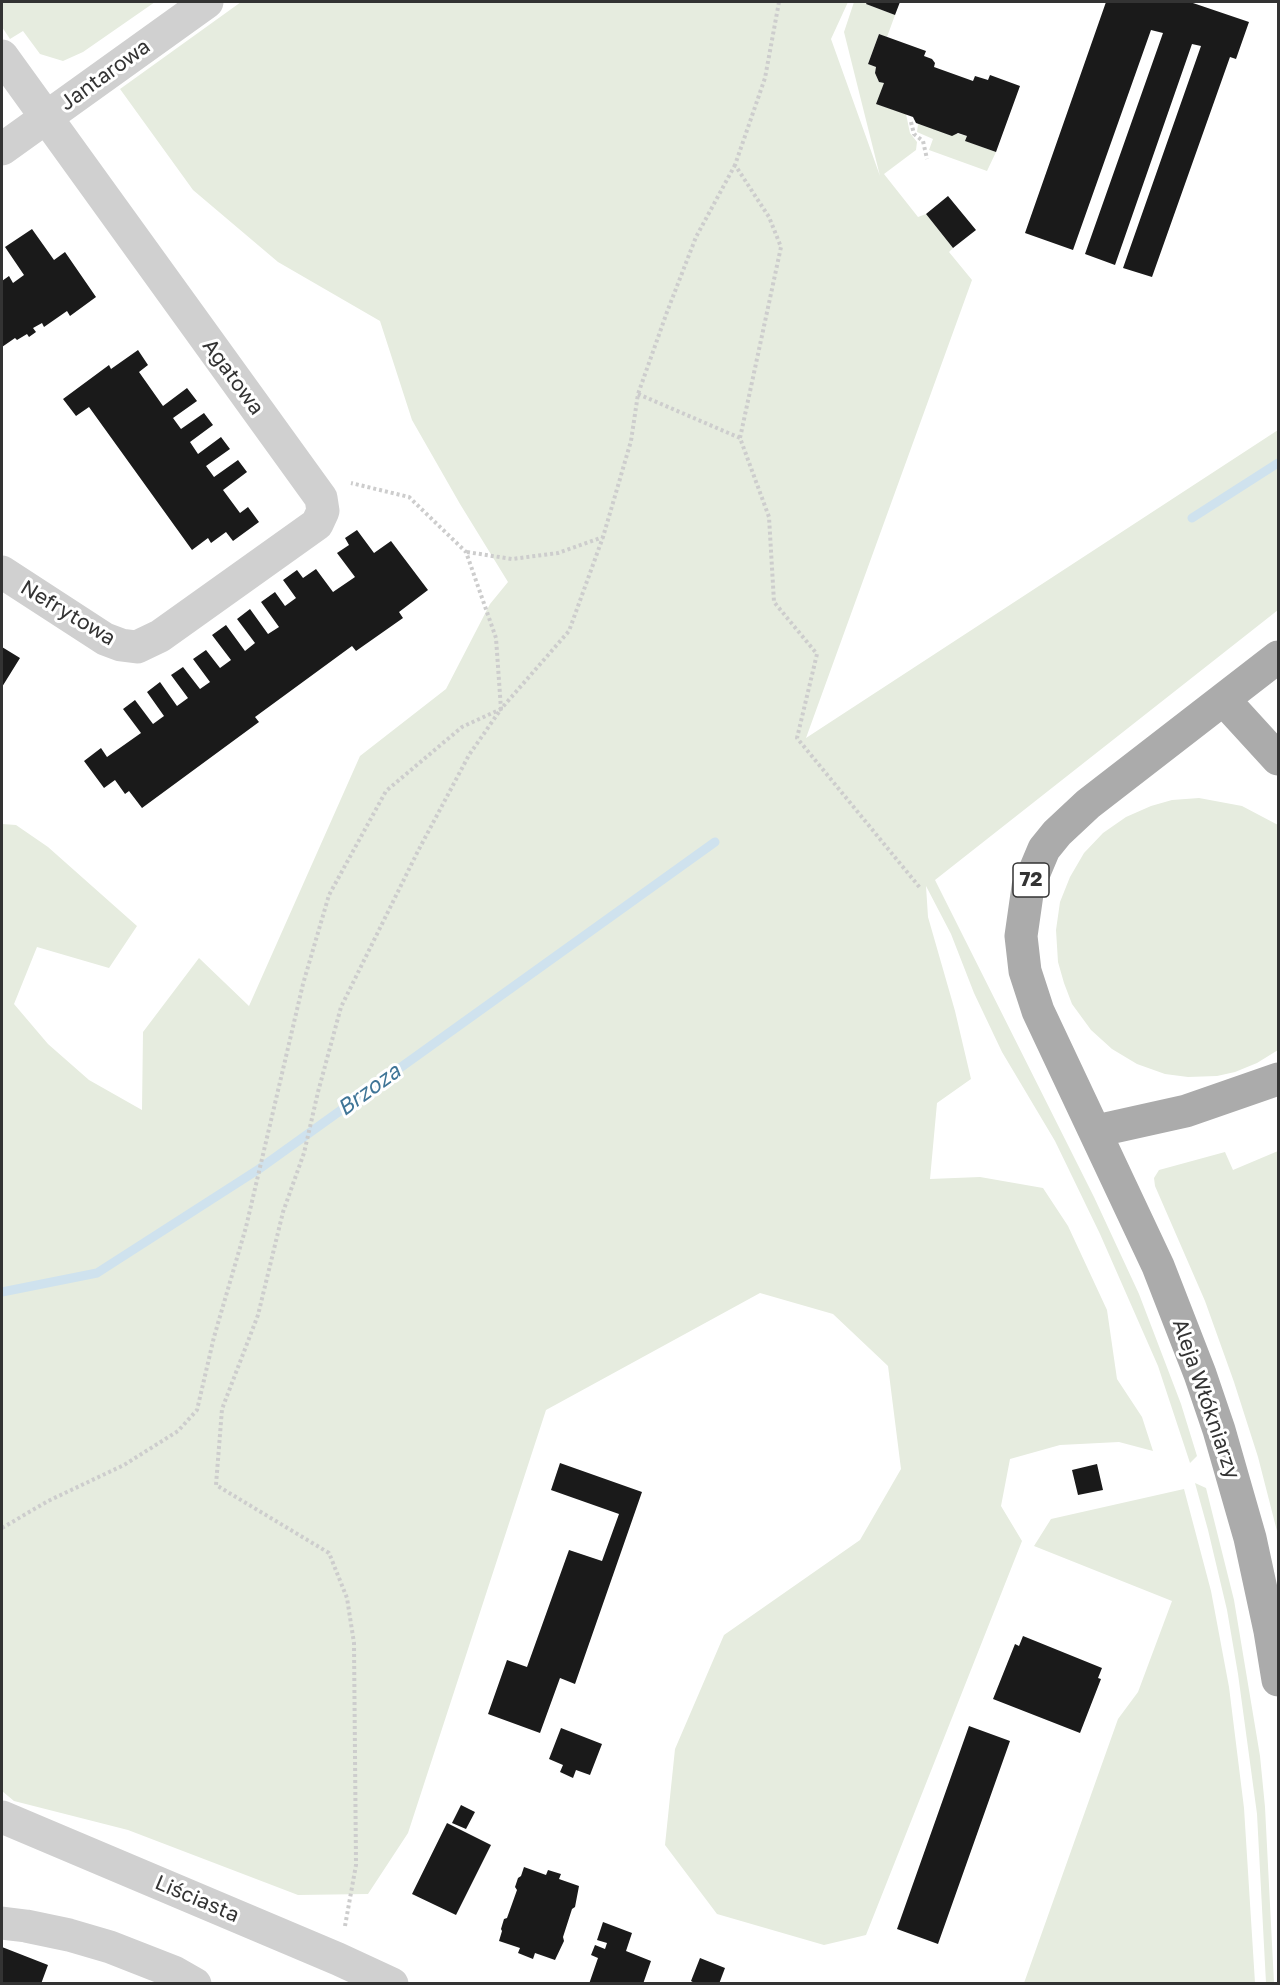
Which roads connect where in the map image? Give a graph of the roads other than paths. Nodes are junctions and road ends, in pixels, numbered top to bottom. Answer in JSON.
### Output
{"nodes":[{"id":1,"x":207,"y":2,"type":"edge"},
{"id":2,"x":2,"y":56,"type":"edge"},
{"id":3,"x":46,"y":117,"type":"junction"},
{"id":4,"x":2,"y":149,"type":"edge"},
{"id":5,"x":2,"y":572,"type":"edge"},
{"id":6,"x":137,"y":647,"type":"joint"},
{"id":7,"x":1278,"y":657,"type":"edge"},
{"id":8,"x":1224,"y":700,"type":"junction"},
{"id":9,"x":1278,"y":759,"type":"edge"},
{"id":10,"x":1278,"y":1080,"type":"edge"},
{"id":11,"x":1096,"y":1131,"type":"junction"},
{"id":12,"x":1278,"y":1680,"type":"edge"},
{"id":13,"x":2,"y":1816,"type":"edge"},
{"id":14,"x":2,"y":1923,"type":"edge"},
{"id":15,"x":195,"y":1983,"type":"edge"},
{"id":16,"x":392,"y":1983,"type":"edge"}],
"edges":[{"from":1,"to":3,"type":"street","name":"Jantarowa"},
{"from":2,"to":3,"type":"street","name":"Agatowa"},
{"from":3,"to":4,"type":"street","name":"Jantarowa"},
{"from":3,"to":6,"type":"street","name":"Agatowa"},
{"from":5,"to":6,"type":"street","name":"Nefrytowa"},
{"from":7,"to":8,"type":"main road","number":"72"},
{"from":8,"to":9,"type":"main road"},
{"from":8,"to":11,"type":"main road","number":"72"},
{"from":10,"to":11,"type":"main road"},
{"from":11,"to":12,"type":"main road","name":"Aleja Włókniarzy","number":"72"},
{"from":13,"to":16,"type":"street","name":"Liściasta"},
{"from":14,"to":15,"type":"street"}]}
